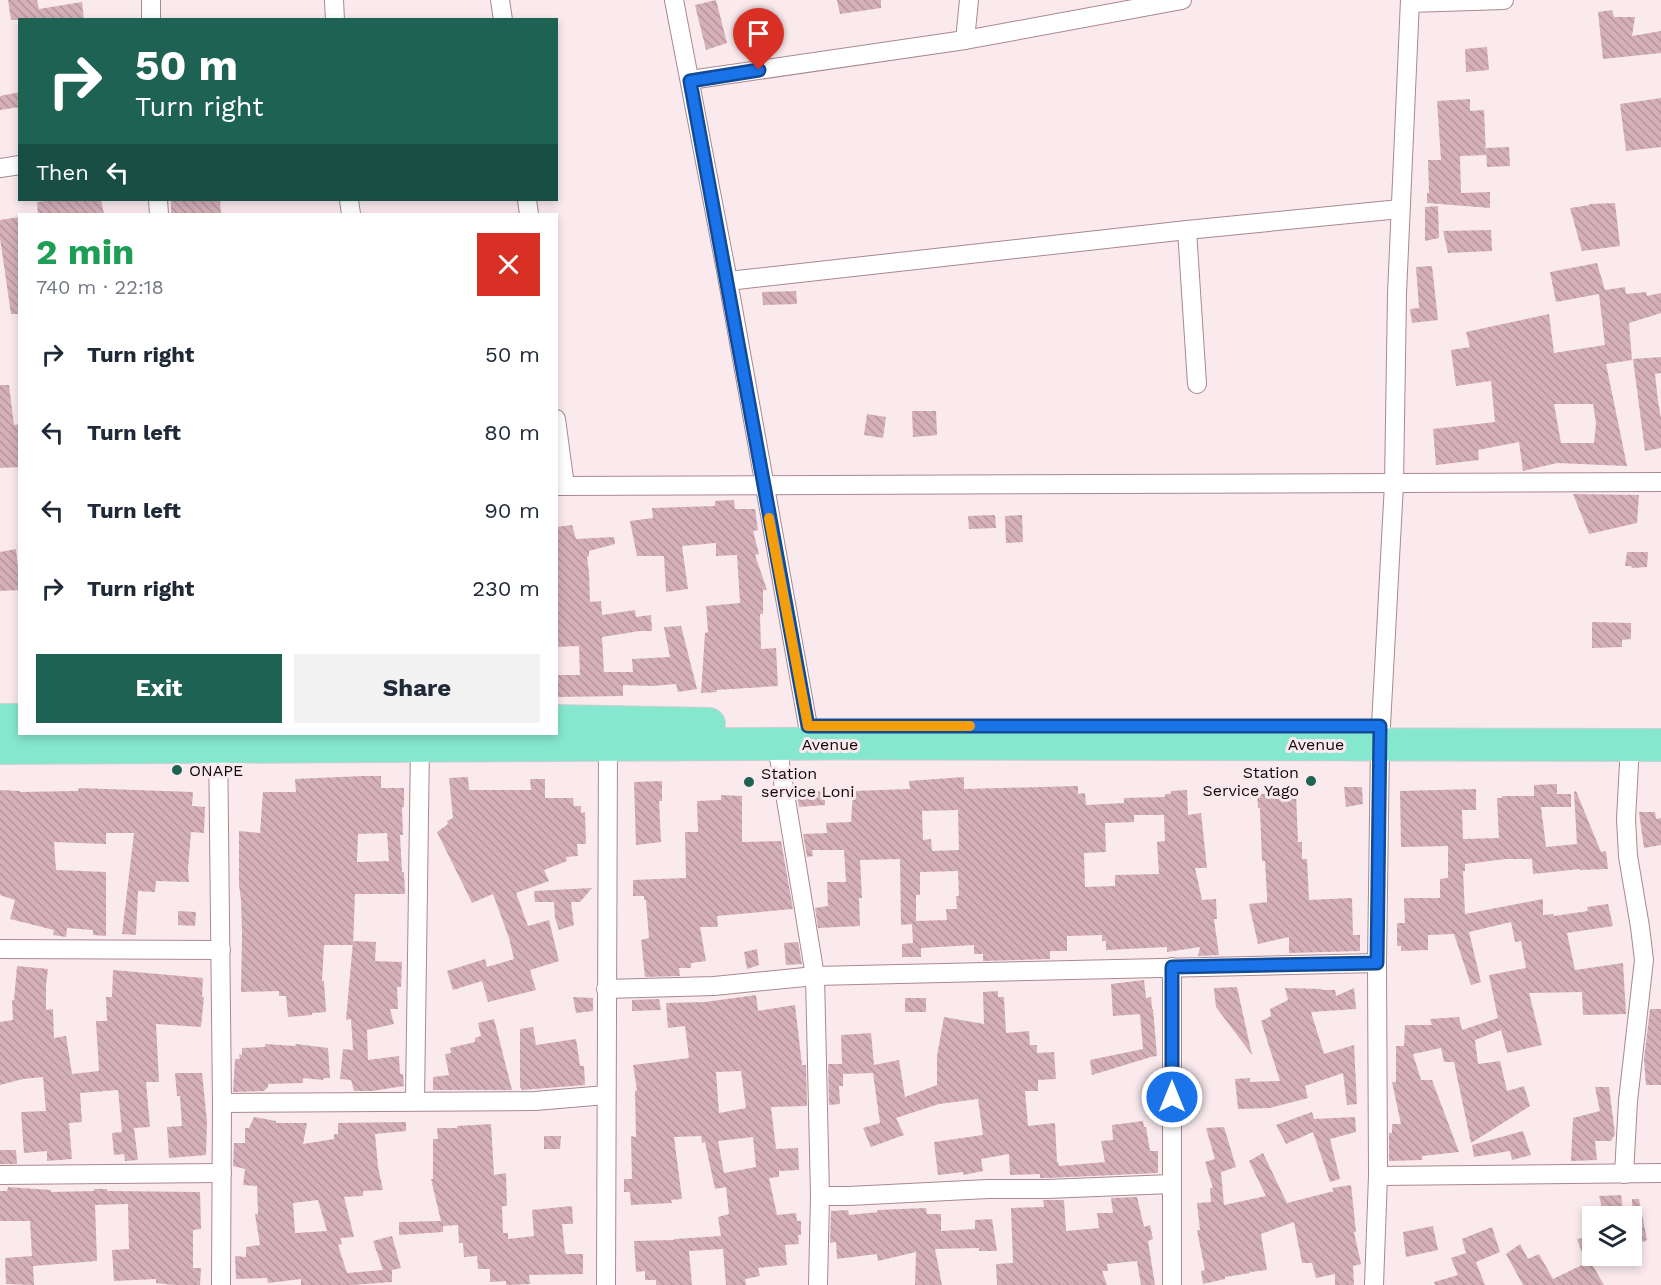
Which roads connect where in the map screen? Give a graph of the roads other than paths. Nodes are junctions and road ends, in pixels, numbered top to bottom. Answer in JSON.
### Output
{"nodes":[{"id":1,"x":151,"y":0,"type":"edge"},
{"id":2,"x":334,"y":0,"type":"edge"},
{"id":3,"x":500,"y":0,"type":"edge"},
{"id":4,"x":674,"y":0,"type":"edge"},
{"id":5,"x":969,"y":0,"type":"edge"},
{"id":6,"x":1182,"y":0,"type":"edge"},
{"id":7,"x":1504,"y":0,"type":"edge"},
{"id":8,"x":1410,"y":2,"type":"edge"},
{"id":9,"x":151,"y":18,"type":"edge"},
{"id":10,"x":335,"y":18,"type":"edge"},
{"id":11,"x":503,"y":18,"type":"edge"},
{"id":12,"x":965,"y":40,"type":"junction"},
{"id":13,"x":690,"y":81,"type":"junction"},
{"id":14,"x":18,"y":165,"type":"edge"},
{"id":15,"x":0,"y":168,"type":"edge"},
{"id":16,"x":1400,"y":209,"type":"junction"},
{"id":17,"x":1187,"y":230,"type":"junction"},
{"id":18,"x":728,"y":281,"type":"junction"},
{"id":19,"x":1197,"y":384,"type":"dead end"},
{"id":20,"x":558,"y":446,"type":"edge"},
{"id":21,"x":1661,"y":482,"type":"edge"},
{"id":22,"x":1394,"y":484,"type":"junction"},
{"id":23,"x":763,"y":485,"type":"junction"},
{"id":24,"x":561,"y":486,"type":"edge"},
{"id":25,"x":0,"y":720,"type":"edge"},
{"id":26,"x":18,"y":720,"type":"edge"},
{"id":27,"x":558,"y":721,"type":"edge"},
{"id":28,"x":808,"y":726,"type":"junction"},
{"id":29,"x":1661,"y":726,"type":"edge"},
{"id":30,"x":1380,"y":735,"type":"junction"},
{"id":31,"x":218,"y":740,"type":"edge"},
{"id":32,"x":420,"y":745,"type":"junction"},
{"id":33,"x":608,"y":745,"type":"junction"},
{"id":34,"x":777,"y":745,"type":"junction"},
{"id":35,"x":1630,"y":745,"type":"junction"},
{"id":36,"x":1661,"y":745,"type":"edge"},
{"id":37,"x":0,"y":748,"type":"edge"},
{"id":38,"x":0,"y":949,"type":"edge"},
{"id":39,"x":221,"y":950,"type":"junction"},
{"id":40,"x":1377,"y":963,"type":"junction"},
{"id":41,"x":1172,"y":967,"type":"junction"},
{"id":42,"x":815,"y":976,"type":"junction"},
{"id":43,"x":606,"y":988,"type":"junction"},
{"id":44,"x":606,"y":1095,"type":"junction"},
{"id":45,"x":415,"y":1100,"type":"junction"},
{"id":46,"x":222,"y":1103,"type":"junction"},
{"id":47,"x":222,"y":1173,"type":"junction"},
{"id":48,"x":1661,"y":1173,"type":"edge"},
{"id":49,"x":1624,"y":1174,"type":"junction"},
{"id":50,"x":0,"y":1175,"type":"edge"},
{"id":51,"x":1377,"y":1176,"type":"junction"},
{"id":52,"x":1171,"y":1184,"type":"junction"},
{"id":53,"x":820,"y":1196,"type":"junction"},
{"id":54,"x":221,"y":1285,"type":"edge"},
{"id":55,"x":606,"y":1285,"type":"edge"},
{"id":56,"x":819,"y":1285,"type":"edge"},
{"id":57,"x":1172,"y":1285,"type":"edge"},
{"id":58,"x":1374,"y":1285,"type":"edge"}],
"edges":[{"from":1,"to":9,"type":"street"},
{"from":2,"to":10,"type":"street"},
{"from":3,"to":11,"type":"street"},
{"from":4,"to":13,"type":"street"},
{"from":5,"to":12,"type":"street"},
{"from":6,"to":12,"type":"street"},
{"from":7,"to":8,"type":"street"},
{"from":8,"to":16,"type":"street"},
{"from":12,"to":13,"type":"street"},
{"from":13,"to":18,"type":"street"},
{"from":14,"to":15,"type":"street"},
{"from":16,"to":17,"type":"street"},
{"from":16,"to":22,"type":"street"},
{"from":17,"to":18,"type":"street"},
{"from":17,"to":19,"type":"street"},
{"from":18,"to":23,"type":"street"},
{"from":20,"to":24,"type":"street"},
{"from":21,"to":22,"type":"street"},
{"from":22,"to":23,"type":"street"},
{"from":22,"to":30,"type":"street"},
{"from":23,"to":24,"type":"street"},
{"from":23,"to":28,"type":"street"},
{"from":25,"to":26,"type":"highway"},
{"from":27,"to":28,"type":"highway"},
{"from":28,"to":30,"type":"highway"},
{"from":29,"to":30,"type":"highway"},
{"from":30,"to":34,"type":"highway","name":"Avenue"},
{"from":30,"to":35,"type":"highway","name":"Avenue"},
{"from":30,"to":40,"type":"street"},
{"from":31,"to":32,"type":"highway","name":"Avenue"},
{"from":31,"to":37,"type":"highway","name":"Avenue"},
{"from":31,"to":39,"type":"street"},
{"from":32,"to":33,"type":"highway","name":"Avenue"},
{"from":32,"to":45,"type":"street"},
{"from":33,"to":34,"type":"highway","name":"Avenue"},
{"from":33,"to":43,"type":"street"},
{"from":34,"to":42,"type":"street"},
{"from":35,"to":36,"type":"highway","name":"Avenue"},
{"from":35,"to":49,"type":"street"},
{"from":38,"to":39,"type":"street"},
{"from":39,"to":46,"type":"street"},
{"from":40,"to":41,"type":"street"},
{"from":40,"to":51,"type":"street"},
{"from":41,"to":42,"type":"street"},
{"from":41,"to":52,"type":"street"},
{"from":42,"to":43,"type":"street"},
{"from":42,"to":53,"type":"street"},
{"from":43,"to":44,"type":"street"},
{"from":44,"to":45,"type":"street"},
{"from":44,"to":55,"type":"street"},
{"from":45,"to":46,"type":"street"},
{"from":46,"to":47,"type":"street"},
{"from":47,"to":50,"type":"street"},
{"from":47,"to":54,"type":"street"},
{"from":48,"to":49,"type":"street"},
{"from":49,"to":51,"type":"street"},
{"from":51,"to":58,"type":"street"},
{"from":52,"to":53,"type":"street"},
{"from":52,"to":57,"type":"street"},
{"from":53,"to":56,"type":"street"}]}
